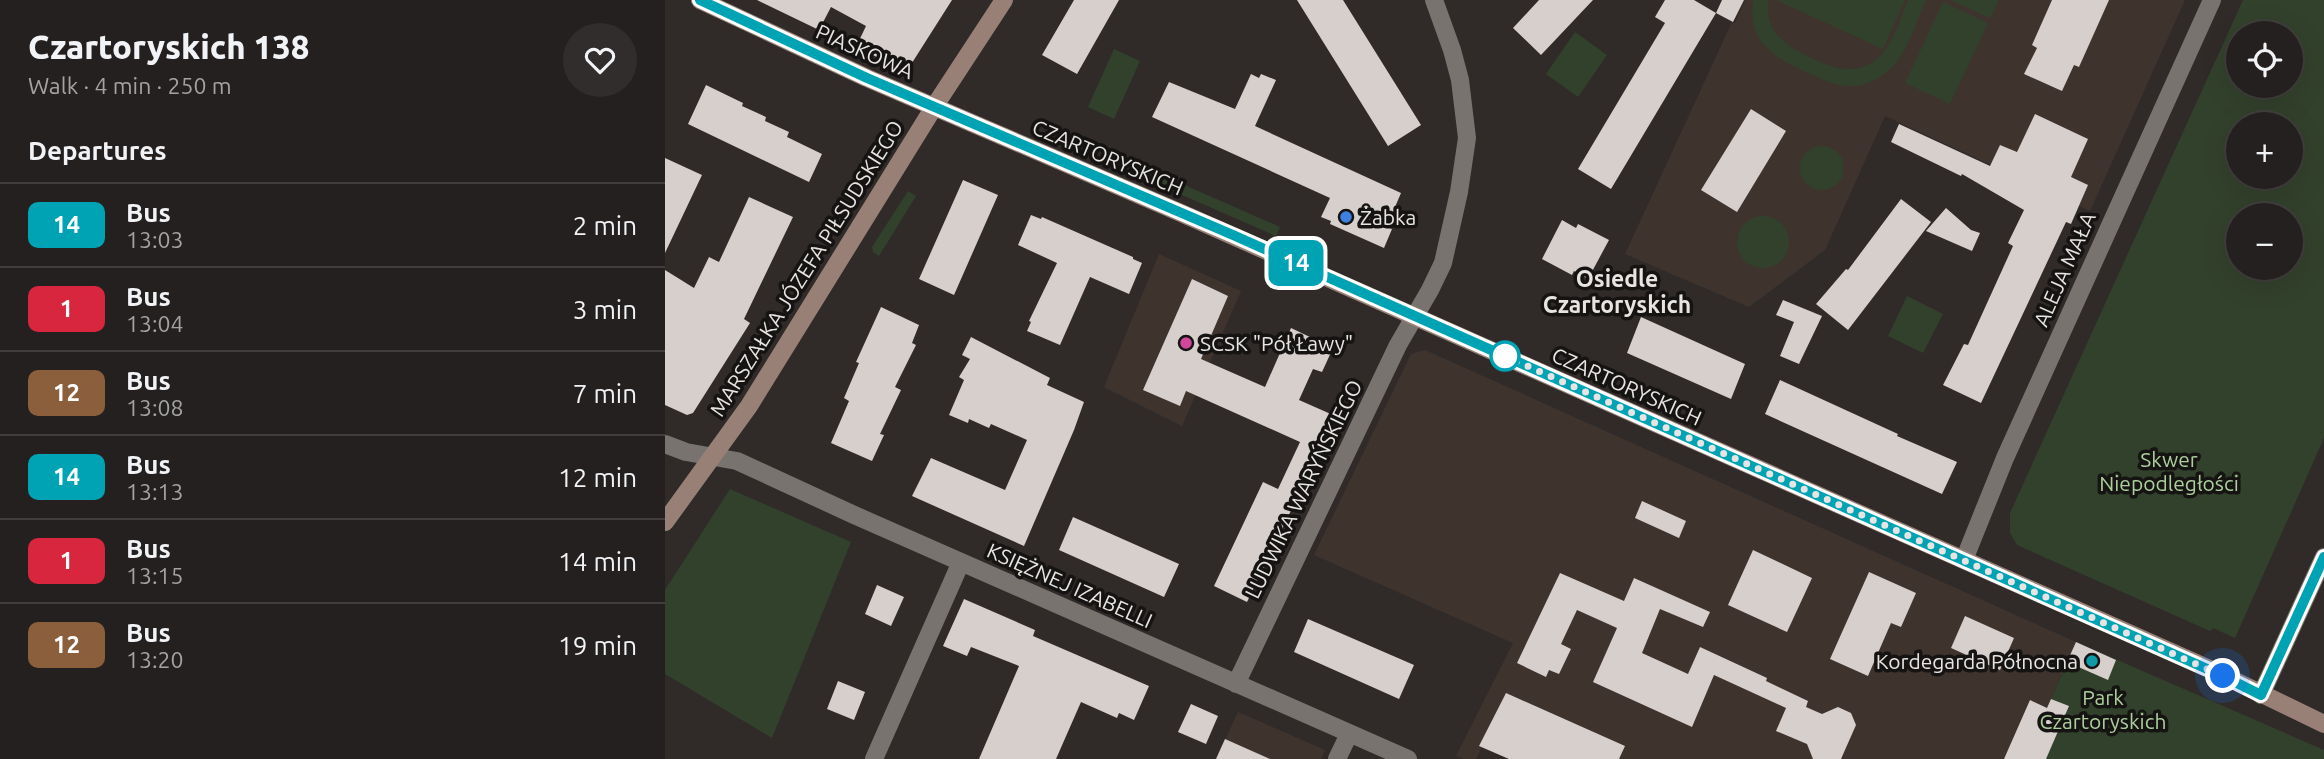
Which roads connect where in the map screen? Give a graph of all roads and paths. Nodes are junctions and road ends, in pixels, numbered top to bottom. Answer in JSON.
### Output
{"nodes":[{"id":1,"x":701,"y":0,"type":"edge"},
{"id":2,"x":1004,"y":0,"type":"edge"},
{"id":3,"x":1434,"y":0,"type":"edge"},
{"id":4,"x":2212,"y":0,"type":"edge"},
{"id":5,"x":935,"y":107,"type":"junction"},
{"id":6,"x":1415,"y":316,"type":"junction"},
{"id":7,"x":665,"y":444,"type":"edge"},
{"id":8,"x":712,"y":456,"type":"junction"},
{"id":9,"x":665,"y":522,"type":"edge"},
{"id":10,"x":2324,"y":557,"type":"edge"},
{"id":11,"x":1964,"y":560,"type":"junction"},
{"id":12,"x":961,"y":562,"type":"junction"},
{"id":13,"x":1236,"y":684,"type":"junction"},
{"id":14,"x":2261,"y":695,"type":"junction"},
{"id":15,"x":2324,"y":724,"type":"edge"},
{"id":16,"x":1349,"y":734,"type":"junction"},
{"id":17,"x":874,"y":759,"type":"edge"},
{"id":18,"x":1338,"y":759,"type":"edge"},
{"id":19,"x":1408,"y":759,"type":"edge"}],
"edges":[{"from":1,"to":5,"type":"main road","name":"PIASKOWA"},
{"from":2,"to":5,"type":"main road","name":"MARSZAŁKA JÓZEFA PIŁSUDSKIEGO"},
{"from":3,"to":6,"type":"street","name":"LUDWIKA WARYŃSKIEGO"},
{"from":4,"to":11,"type":"street","name":"ALEJA MAŁA"},
{"from":5,"to":6,"type":"main road","name":"CZARTORYSKICH"},
{"from":5,"to":8,"type":"main road","name":"MARSZAŁKA JÓZEFA PIŁSUDSKIEGO"},
{"from":6,"to":11,"type":"main road","name":"CZARTORYSKICH"},
{"from":6,"to":13,"type":"street","name":"LUDWIKA WARYŃSKIEGO"},
{"from":7,"to":8,"type":"street","name":"KSIĘŻNEJ IZABELLI"},
{"from":8,"to":9,"type":"main road","name":"MARSZAŁKA JÓZEFA PIŁSUDSKIEGO"},
{"from":8,"to":12,"type":"street","name":"KSIĘŻNEJ IZABELLI"},
{"from":10,"to":14,"type":"street"},
{"from":11,"to":14,"type":"main road","name":"CZARTORYSKICH"},
{"from":12,"to":13,"type":"street","name":"KSIĘŻNEJ IZABELLI"},
{"from":12,"to":17,"type":"street"},
{"from":13,"to":16,"type":"street","name":"KSIĘŻNEJ IZABELLI"},
{"from":14,"to":15,"type":"main road","name":"CZARTORYSKICH"},
{"from":16,"to":18,"type":"street"},
{"from":16,"to":19,"type":"street","name":"KSIĘŻNEJ IZABELLI"}]}
